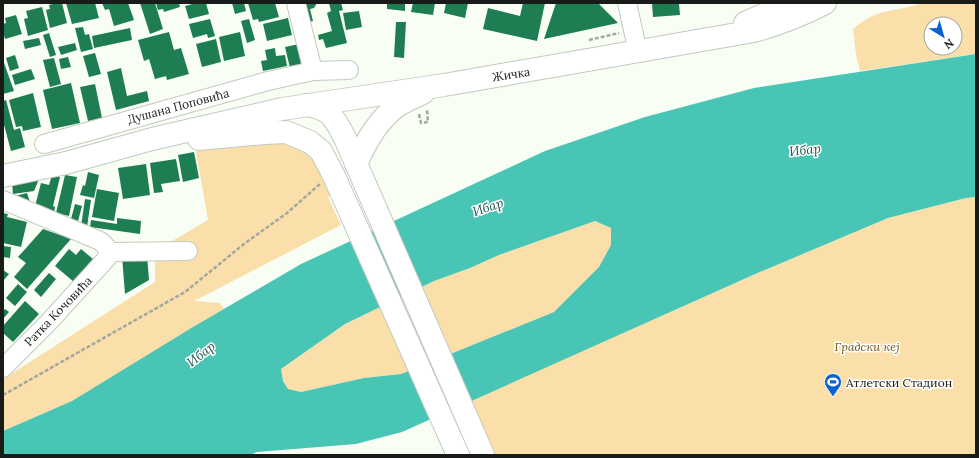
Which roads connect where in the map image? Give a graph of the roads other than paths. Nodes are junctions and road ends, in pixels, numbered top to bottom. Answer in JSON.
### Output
{"nodes":[{"id":1,"x":296,"y":3,"type":"edge"},
{"id":2,"x":627,"y":3,"type":"edge"},
{"id":3,"x":790,"y":3,"type":"edge"},
{"id":4,"x":825,"y":3,"type":"edge"},
{"id":5,"x":717,"y":37,"type":"junction"},
{"id":6,"x":638,"y":52,"type":"junction"},
{"id":7,"x":349,"y":70,"type":"dead end"},
{"id":8,"x":313,"y":71,"type":"junction"},
{"id":9,"x":444,"y":85,"type":"junction"},
{"id":10,"x":321,"y":104,"type":"junction"},
{"id":11,"x":152,"y":139,"type":"junction"},
{"id":12,"x":44,"y":144,"type":"dead end"},
{"id":13,"x":321,"y":152,"type":"junction"},
{"id":14,"x":356,"y":164,"type":"junction"},
{"id":15,"x":3,"y":176,"type":"edge"},
{"id":16,"x":3,"y":200,"type":"edge"},
{"id":17,"x":188,"y":251,"type":"dead end"},
{"id":18,"x":109,"y":252,"type":"junction"},
{"id":19,"x":3,"y":368,"type":"edge"},
{"id":20,"x":458,"y":455,"type":"edge"},
{"id":21,"x":483,"y":455,"type":"edge"}],
"edges":[{"from":1,"to":8,"type":"street"},
{"from":2,"to":6,"type":"street"},
{"from":3,"to":5,"type":"main road","name":"Жичка"},
{"from":4,"to":5,"type":"main road","name":"Жичка"},
{"from":5,"to":6,"type":"main road","name":"Жичка"},
{"from":6,"to":9,"type":"main road","name":"Жичка"},
{"from":7,"to":8,"type":"street","name":"Душана Поповића"},
{"from":8,"to":12,"type":"street","name":"Душана Поповића"},
{"from":9,"to":10,"type":"main road","name":"Жичка"},
{"from":9,"to":14,"type":"main road"},
{"from":10,"to":11,"type":"main road","name":"Душана Поповића"},
{"from":10,"to":13,"type":"main road"},
{"from":10,"to":14,"type":"main road"},
{"from":11,"to":13,"type":"main road","name":"Душана Поповића"},
{"from":11,"to":15,"type":"main road","name":"Душана Поповића"},
{"from":13,"to":20,"type":"main road","name":"Душана Поповића"},
{"from":14,"to":21,"type":"main road"},
{"from":16,"to":18,"type":"street"},
{"from":17,"to":18,"type":"street"},
{"from":18,"to":19,"type":"street","name":"Ратка Кочовића"}]}
